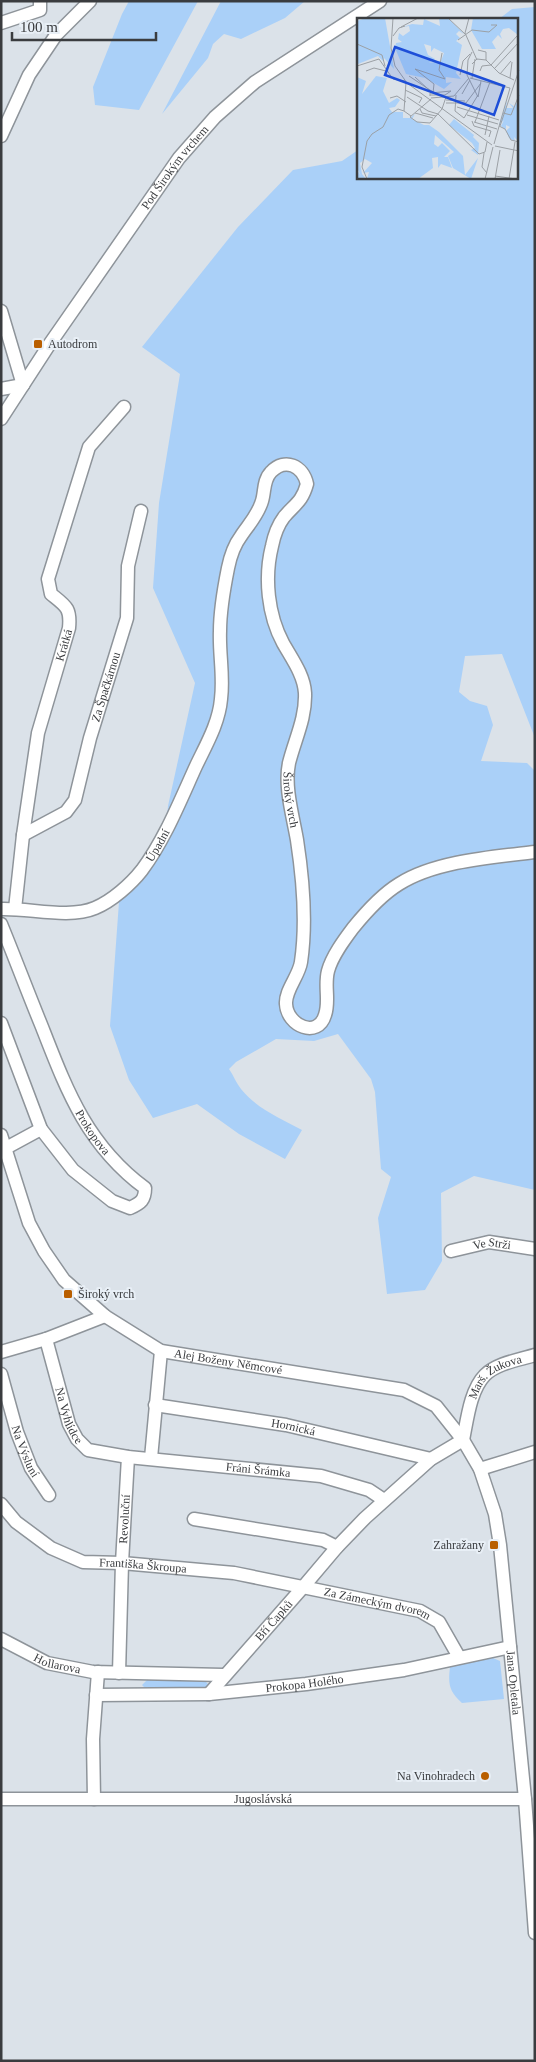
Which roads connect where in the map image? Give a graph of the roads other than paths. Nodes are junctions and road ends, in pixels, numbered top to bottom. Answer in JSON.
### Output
{"nodes":[{"id":1,"x":40,"y":1,"type":"edge"},
{"id":2,"x":380,"y":1,"type":"edge"},
{"id":3,"x":86,"y":3,"type":"edge"},
{"id":4,"x":1,"y":23,"type":"edge"},
{"id":5,"x":1,"y":136,"type":"edge"},
{"id":6,"x":1,"y":311,"type":"edge"},
{"id":7,"x":23,"y":385,"type":"junction"},
{"id":8,"x":1,"y":389,"type":"edge"},
{"id":9,"x":124,"y":407,"type":"dead end"},
{"id":10,"x":1,"y":419,"type":"edge"},
{"id":11,"x":141,"y":511,"type":"dead end"},
{"id":12,"x":223,"y":675,"type":"joint"},
{"id":13,"x":23,"y":835,"type":"junction"},
{"id":14,"x":535,"y":852,"type":"edge"},
{"id":15,"x":15,"y":908,"type":"junction"},
{"id":16,"x":1,"y":909,"type":"edge"},
{"id":17,"x":1,"y":924,"type":"edge"},
{"id":18,"x":1,"y":1023,"type":"edge"},
{"id":19,"x":41,"y":1129,"type":"junction"},
{"id":20,"x":1,"y":1135,"type":"edge"},
{"id":21,"x":5,"y":1155,"type":"edge"},
{"id":22,"x":535,"y":1249,"type":"edge"},
{"id":23,"x":451,"y":1251,"type":"dead end"},
{"id":24,"x":105,"y":1316,"type":"junction"},
{"id":25,"x":46,"y":1338,"type":"junction"},
{"id":26,"x":161,"y":1351,"type":"junction"},
{"id":27,"x":1,"y":1352,"type":"edge"},
{"id":28,"x":535,"y":1355,"type":"edge"},
{"id":29,"x":1,"y":1374,"type":"edge"},
{"id":30,"x":155,"y":1405,"type":"junction"},
{"id":31,"x":463,"y":1440,"type":"junction"},
{"id":32,"x":535,"y":1452,"type":"edge"},
{"id":33,"x":128,"y":1457,"type":"junction"},
{"id":34,"x":151,"y":1458,"type":"junction"},
{"id":35,"x":430,"y":1459,"type":"junction"},
{"id":36,"x":480,"y":1469,"type":"junction"},
{"id":37,"x":49,"y":1495,"type":"dead end"},
{"id":38,"x":384,"y":1500,"type":"junction"},
{"id":39,"x":1,"y":1504,"type":"edge"},
{"id":40,"x":194,"y":1519,"type":"dead end"},
{"id":41,"x":337,"y":1546,"type":"junction"},
{"id":42,"x":122,"y":1563,"type":"junction"},
{"id":43,"x":304,"y":1586,"type":"junction"},
{"id":44,"x":1,"y":1639,"type":"edge"},
{"id":45,"x":510,"y":1647,"type":"junction"},
{"id":46,"x":459,"y":1657,"type":"junction"},
{"id":47,"x":98,"y":1672,"type":"junction"},
{"id":48,"x":119,"y":1673,"type":"junction"},
{"id":49,"x":223,"y":1675,"type":"junction"},
{"id":50,"x":209,"y":1694,"type":"junction"},
{"id":51,"x":96,"y":1695,"type":"junction"},
{"id":52,"x":1,"y":1799,"type":"edge"},
{"id":53,"x":94,"y":1799,"type":"junction"},
{"id":54,"x":525,"y":1799,"type":"junction"},
{"id":55,"x":532,"y":1842,"type":"edge"},
{"id":56,"x":535,"y":1932,"type":"edge"}],
"edges":[{"from":1,"to":4,"type":"street"},
{"from":2,"to":7,"type":"street","name":"Pod Širokým vrchem"},
{"from":3,"to":5,"type":"street"},
{"from":6,"to":7,"type":"street"},
{"from":7,"to":8,"type":"street"},
{"from":7,"to":10,"type":"street","name":"Pod Širokým vrchem"},
{"from":9,"to":13,"type":"street","name":"Krátká"},
{"from":11,"to":13,"type":"street","name":"Za Špačkárnou"},
{"from":12,"to":14,"type":"street","name":"Široký vrch"},
{"from":12,"to":15,"type":"street","name":"Úpadní"},
{"from":13,"to":15,"type":"street","name":"Krátká"},
{"from":15,"to":16,"type":"street","name":"Úpadní"},
{"from":17,"to":19,"type":"street","name":"Prokopova"},
{"from":18,"to":19,"type":"street","name":"Prokopova"},
{"from":19,"to":21,"type":"street"},
{"from":20,"to":21,"type":"street","name":"Alej Boženy Němcové"},
{"from":21,"to":24,"type":"street","name":"Alej Boženy Němcové"},
{"from":22,"to":23,"type":"street","name":"Ve Strži"},
{"from":24,"to":25,"type":"street"},
{"from":24,"to":26,"type":"street","name":"Alej Boženy Němcové"},
{"from":25,"to":27,"type":"street"},
{"from":25,"to":33,"type":"street","name":"Na Vyhlídce"},
{"from":26,"to":30,"type":"street"},
{"from":26,"to":31,"type":"street","name":"Alej Boženy Němcové"},
{"from":28,"to":31,"type":"street","name":"Marš. Žukova"},
{"from":29,"to":37,"type":"street","name":"Na Výsluní"},
{"from":30,"to":34,"type":"street"},
{"from":30,"to":35,"type":"street","name":"Hornická"},
{"from":31,"to":35,"type":"street","name":"Bří Čapků"},
{"from":31,"to":36,"type":"street","name":"Jana Opletala"},
{"from":32,"to":36,"type":"street"},
{"from":33,"to":34,"type":"street","name":"Fráni Šrámka"},
{"from":33,"to":42,"type":"street","name":"Revoluční"},
{"from":34,"to":38,"type":"street","name":"Fráni Šrámka"},
{"from":35,"to":38,"type":"street","name":"Bří Čapků"},
{"from":36,"to":45,"type":"street","name":"Jana Opletala"},
{"from":38,"to":41,"type":"street","name":"Bří Čapků"},
{"from":39,"to":42,"type":"street","name":"Františka Škroupa"},
{"from":40,"to":41,"type":"street"},
{"from":41,"to":43,"type":"street","name":"Bří Čapků"},
{"from":42,"to":43,"type":"street","name":"Františka Škroupa"},
{"from":42,"to":48,"type":"street","name":"Revoluční"},
{"from":43,"to":46,"type":"street","name":"Za Zámeckým dvorem"},
{"from":43,"to":49,"type":"street","name":"Bří Čapků"},
{"from":44,"to":47,"type":"street","name":"Hollarova"},
{"from":45,"to":46,"type":"street","name":"Prokopa Holého"},
{"from":45,"to":54,"type":"street","name":"Jana Opletala"},
{"from":46,"to":50,"type":"street","name":"Prokopa Holého"},
{"from":47,"to":48,"type":"street","name":"Hollarova"},
{"from":47,"to":51,"type":"street"},
{"from":48,"to":49,"type":"street"},
{"from":49,"to":50,"type":"street","name":"Bří Čapků"},
{"from":50,"to":51,"type":"street","name":"Prokopa Holého"},
{"from":51,"to":53,"type":"street"},
{"from":52,"to":53,"type":"street","name":"Jugoslávská"},
{"from":53,"to":54,"type":"street","name":"Jugoslávská"},
{"from":54,"to":55,"type":"street","name":"Jana Opletala"},
{"from":55,"to":56,"type":"street","name":"Jana Opletala"}]}
